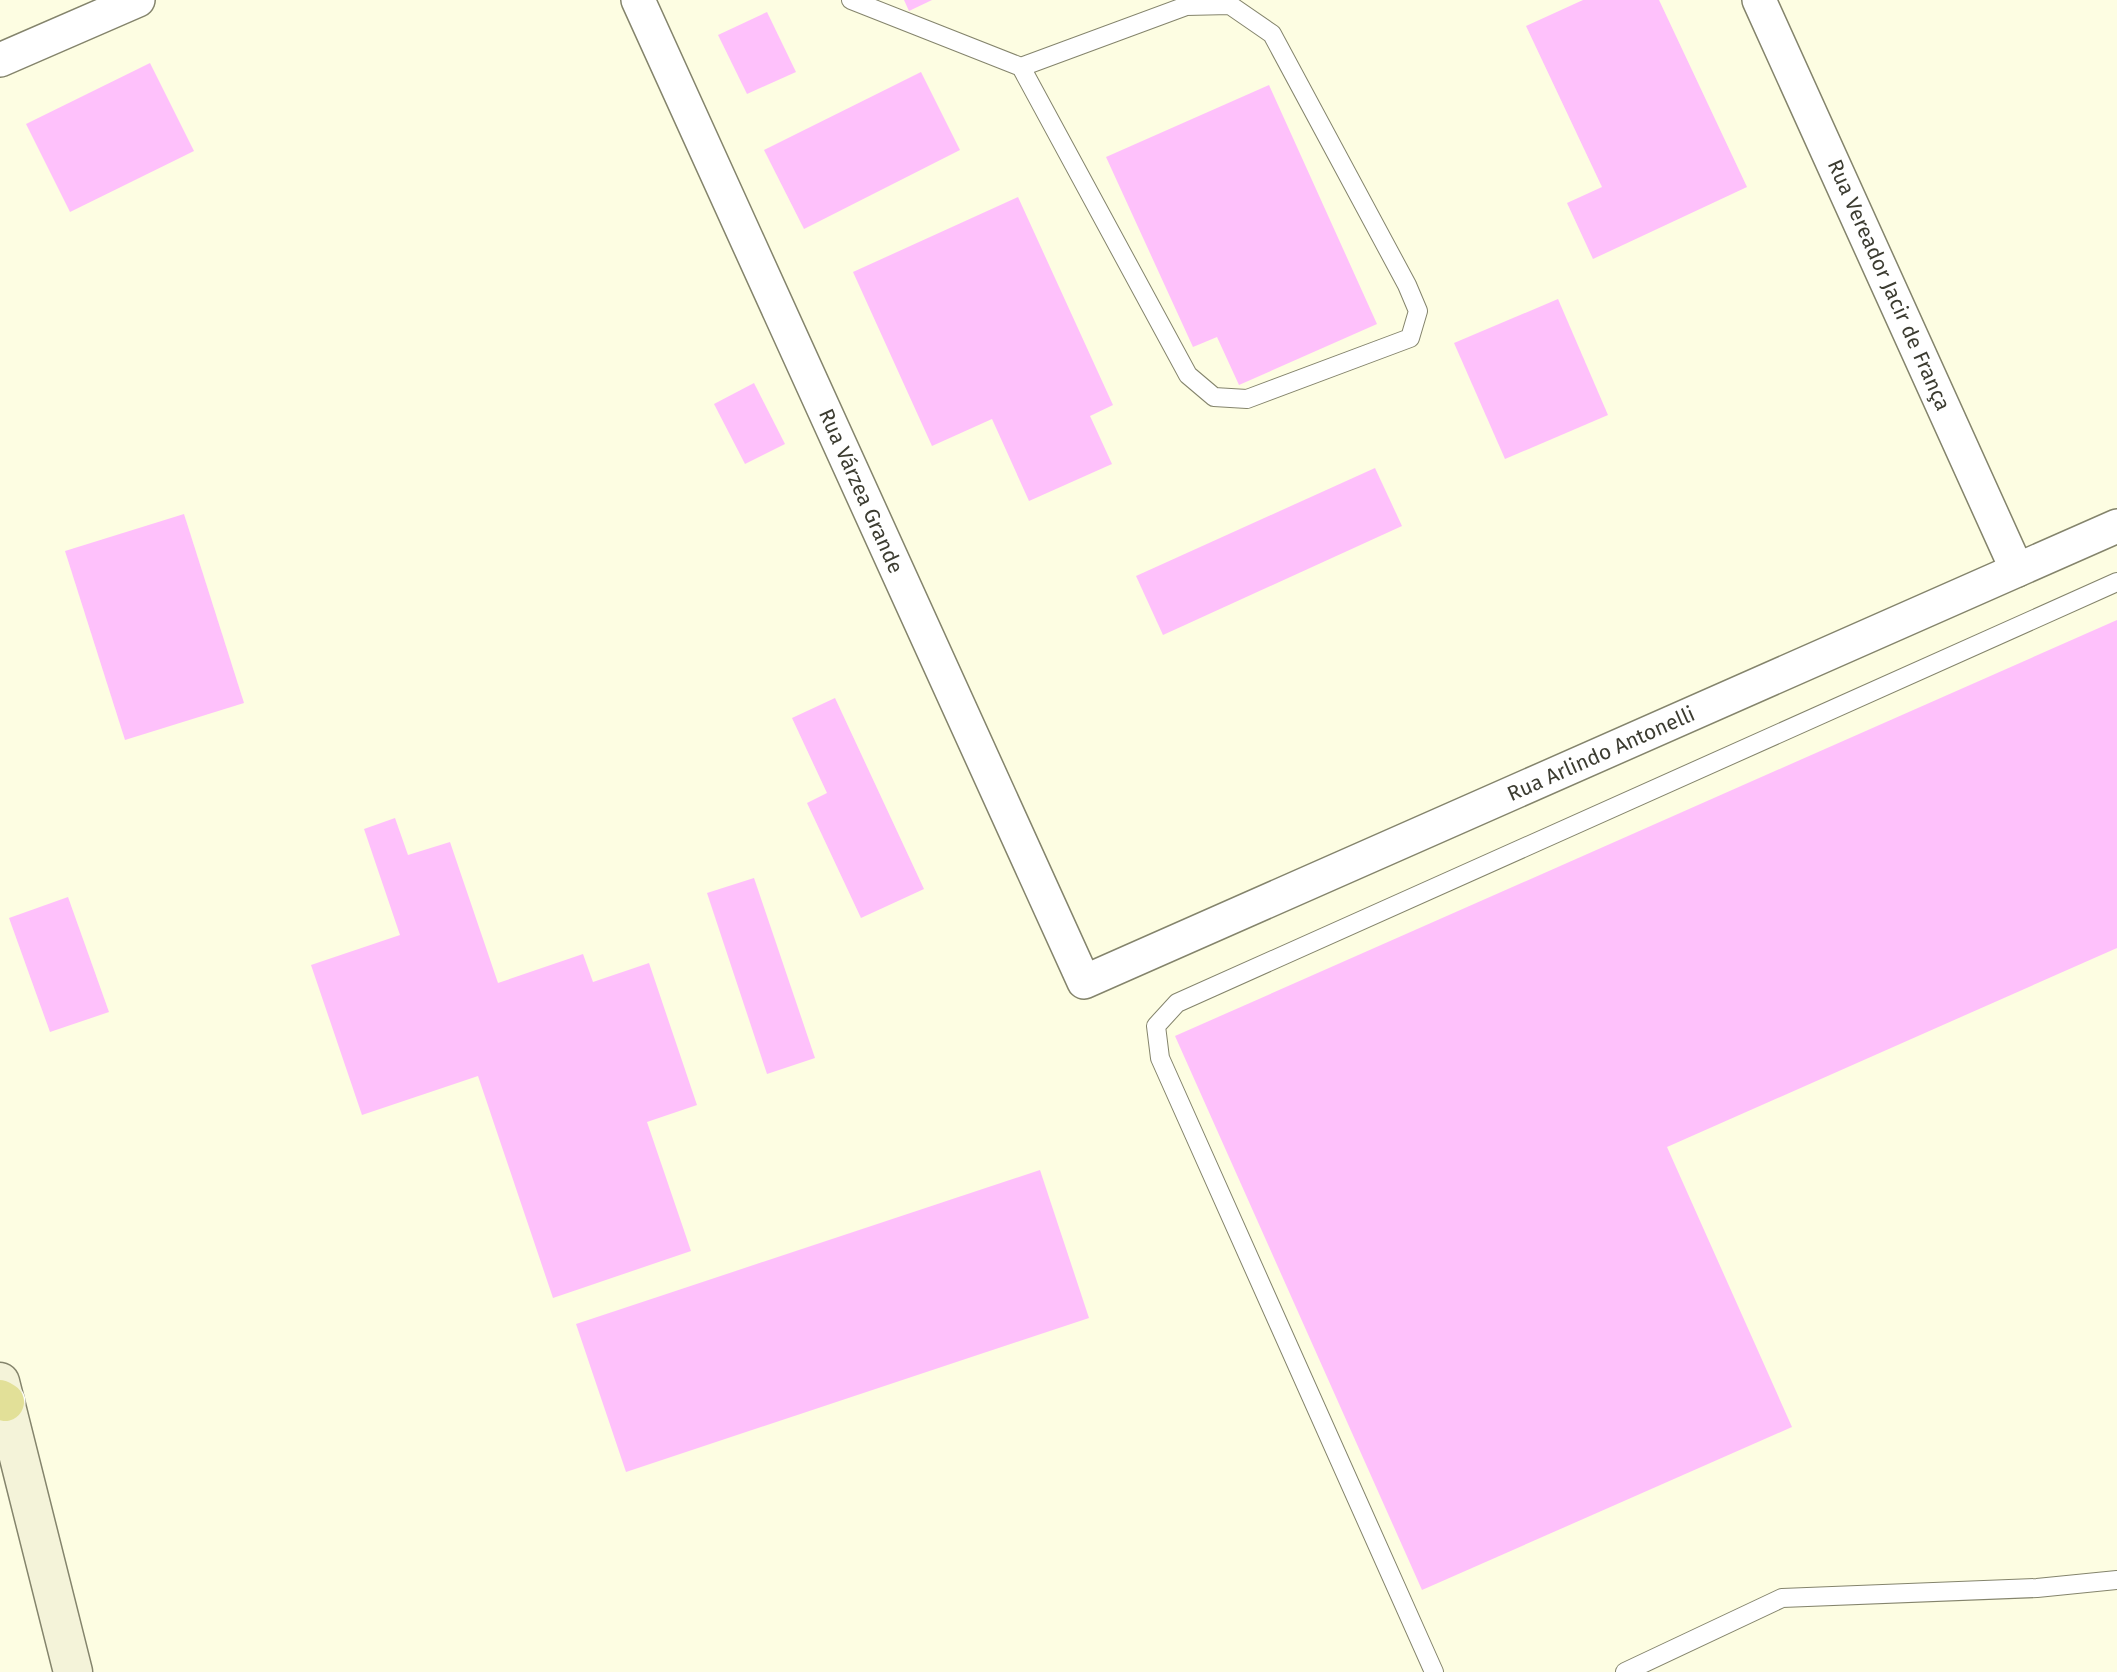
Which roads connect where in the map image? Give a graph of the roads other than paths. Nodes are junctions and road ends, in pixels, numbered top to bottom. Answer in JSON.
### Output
{"nodes":[{"id":1,"x":138,"y":0,"type":"edge"},
{"id":2,"x":638,"y":0,"type":"edge"},
{"id":3,"x":851,"y":0,"type":"edge"},
{"id":4,"x":1759,"y":0,"type":"edge"},
{"id":5,"x":0,"y":60,"type":"edge"},
{"id":6,"x":1021,"y":67,"type":"junction"},
{"id":7,"x":2117,"y":526,"type":"edge"},
{"id":8,"x":2017,"y":570,"type":"junction"},
{"id":9,"x":2117,"y":582,"type":"edge"},
{"id":10,"x":1084,"y":982,"type":"joint"},
{"id":11,"x":2,"y":1395,"type":"edge"},
{"id":12,"x":2117,"y":1580,"type":"edge"},
{"id":13,"x":73,"y":1672,"type":"edge"},
{"id":14,"x":1434,"y":1672,"type":"edge"},
{"id":15,"x":1625,"y":1672,"type":"edge"}],
"edges":[{"from":1,"to":5,"type":"street"},
{"from":2,"to":10,"type":"street","name":"Rua Várzea Grande"},
{"from":3,"to":6,"type":"lane"},
{"from":4,"to":8,"type":"street","name":"Rua Vereador Jacir de França"},
{"from":6,"to":6,"type":"lane"},
{"from":7,"to":8,"type":"street","name":"Rua Arlindo Antonelli"},
{"from":8,"to":10,"type":"street","name":"Rua Arlindo Antonelli"},
{"from":9,"to":14,"type":"lane"},
{"from":11,"to":13,"type":"main road"},
{"from":12,"to":15,"type":"lane"}]}
